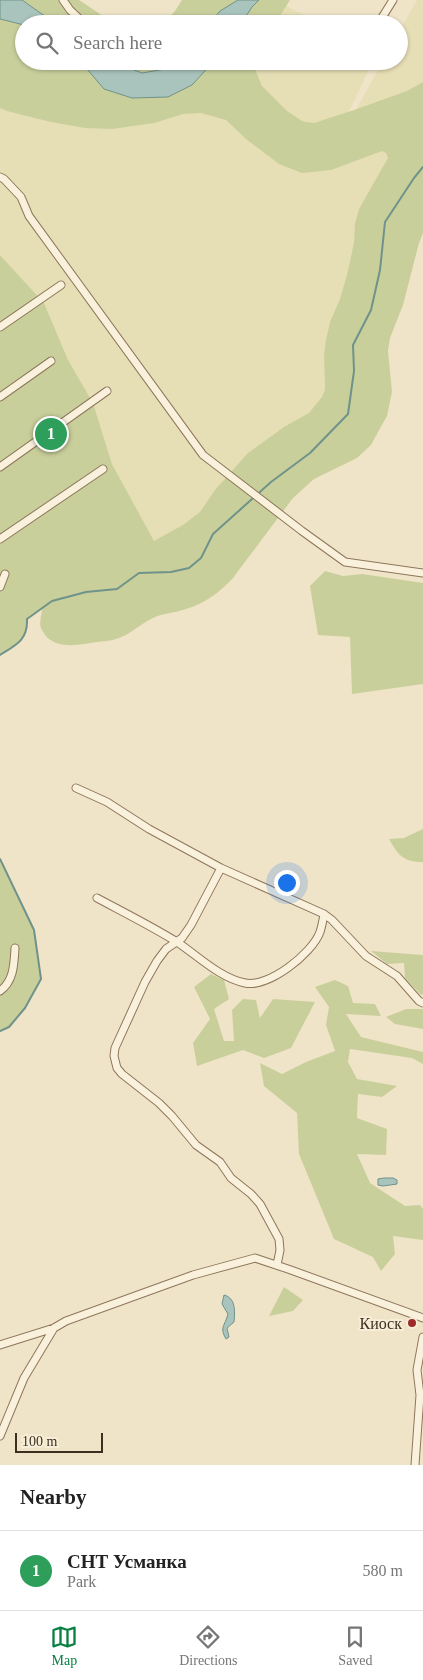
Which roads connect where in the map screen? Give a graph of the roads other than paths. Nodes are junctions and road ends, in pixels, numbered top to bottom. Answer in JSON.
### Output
{"nodes":[{"id":1,"x":63,"y":0,"type":"edge"},
{"id":2,"x":393,"y":0,"type":"edge"},
{"id":3,"x":76,"y":15,"type":"edge"},
{"id":4,"x":384,"y":15,"type":"edge"},
{"id":5,"x":0,"y":177,"type":"edge"},
{"id":6,"x":61,"y":285,"type":"dead end"},
{"id":7,"x":0,"y":327,"type":"edge"},
{"id":8,"x":51,"y":361,"type":"dead end"},
{"id":9,"x":106,"y":391,"type":"dead end"},
{"id":10,"x":0,"y":397,"type":"edge"},
{"id":11,"x":0,"y":467,"type":"edge"},
{"id":12,"x":103,"y":469,"type":"dead end"},
{"id":13,"x":0,"y":540,"type":"edge"},
{"id":14,"x":423,"y":573,"type":"edge"},
{"id":15,"x":5,"y":574,"type":"dead end"},
{"id":16,"x":0,"y":587,"type":"edge"},
{"id":17,"x":76,"y":788,"type":"dead end"},
{"id":18,"x":221,"y":868,"type":"junction"},
{"id":19,"x":97,"y":898,"type":"dead end"},
{"id":20,"x":324,"y":914,"type":"junction"},
{"id":21,"x":175,"y":941,"type":"junction"},
{"id":22,"x":15,"y":948,"type":"dead end"},
{"id":23,"x":0,"y":991,"type":"edge"},
{"id":24,"x":423,"y":1003,"type":"edge"},
{"id":25,"x":276,"y":1265,"type":"junction"},
{"id":26,"x":423,"y":1318,"type":"edge"},
{"id":27,"x":54,"y":1328,"type":"junction"},
{"id":28,"x":423,"y":1337,"type":"edge"},
{"id":29,"x":0,"y":1345,"type":"edge"},
{"id":30,"x":0,"y":1436,"type":"edge"},
{"id":31,"x":415,"y":1465,"type":"edge"}],
"edges":[{"from":1,"to":3,"type":"street"},
{"from":2,"to":4,"type":"street"},
{"from":5,"to":14,"type":"street"},
{"from":6,"to":7,"type":"street"},
{"from":8,"to":10,"type":"street"},
{"from":9,"to":11,"type":"street"},
{"from":12,"to":13,"type":"street"},
{"from":15,"to":16,"type":"street"},
{"from":17,"to":18,"type":"street"},
{"from":18,"to":20,"type":"street"},
{"from":18,"to":21,"type":"street"},
{"from":19,"to":21,"type":"street"},
{"from":20,"to":21,"type":"street"},
{"from":20,"to":24,"type":"street"},
{"from":21,"to":25,"type":"street"},
{"from":22,"to":23,"type":"street"},
{"from":25,"to":26,"type":"street"},
{"from":25,"to":27,"type":"street"},
{"from":27,"to":29,"type":"street"},
{"from":27,"to":30,"type":"street"},
{"from":28,"to":31,"type":"street"}]}
